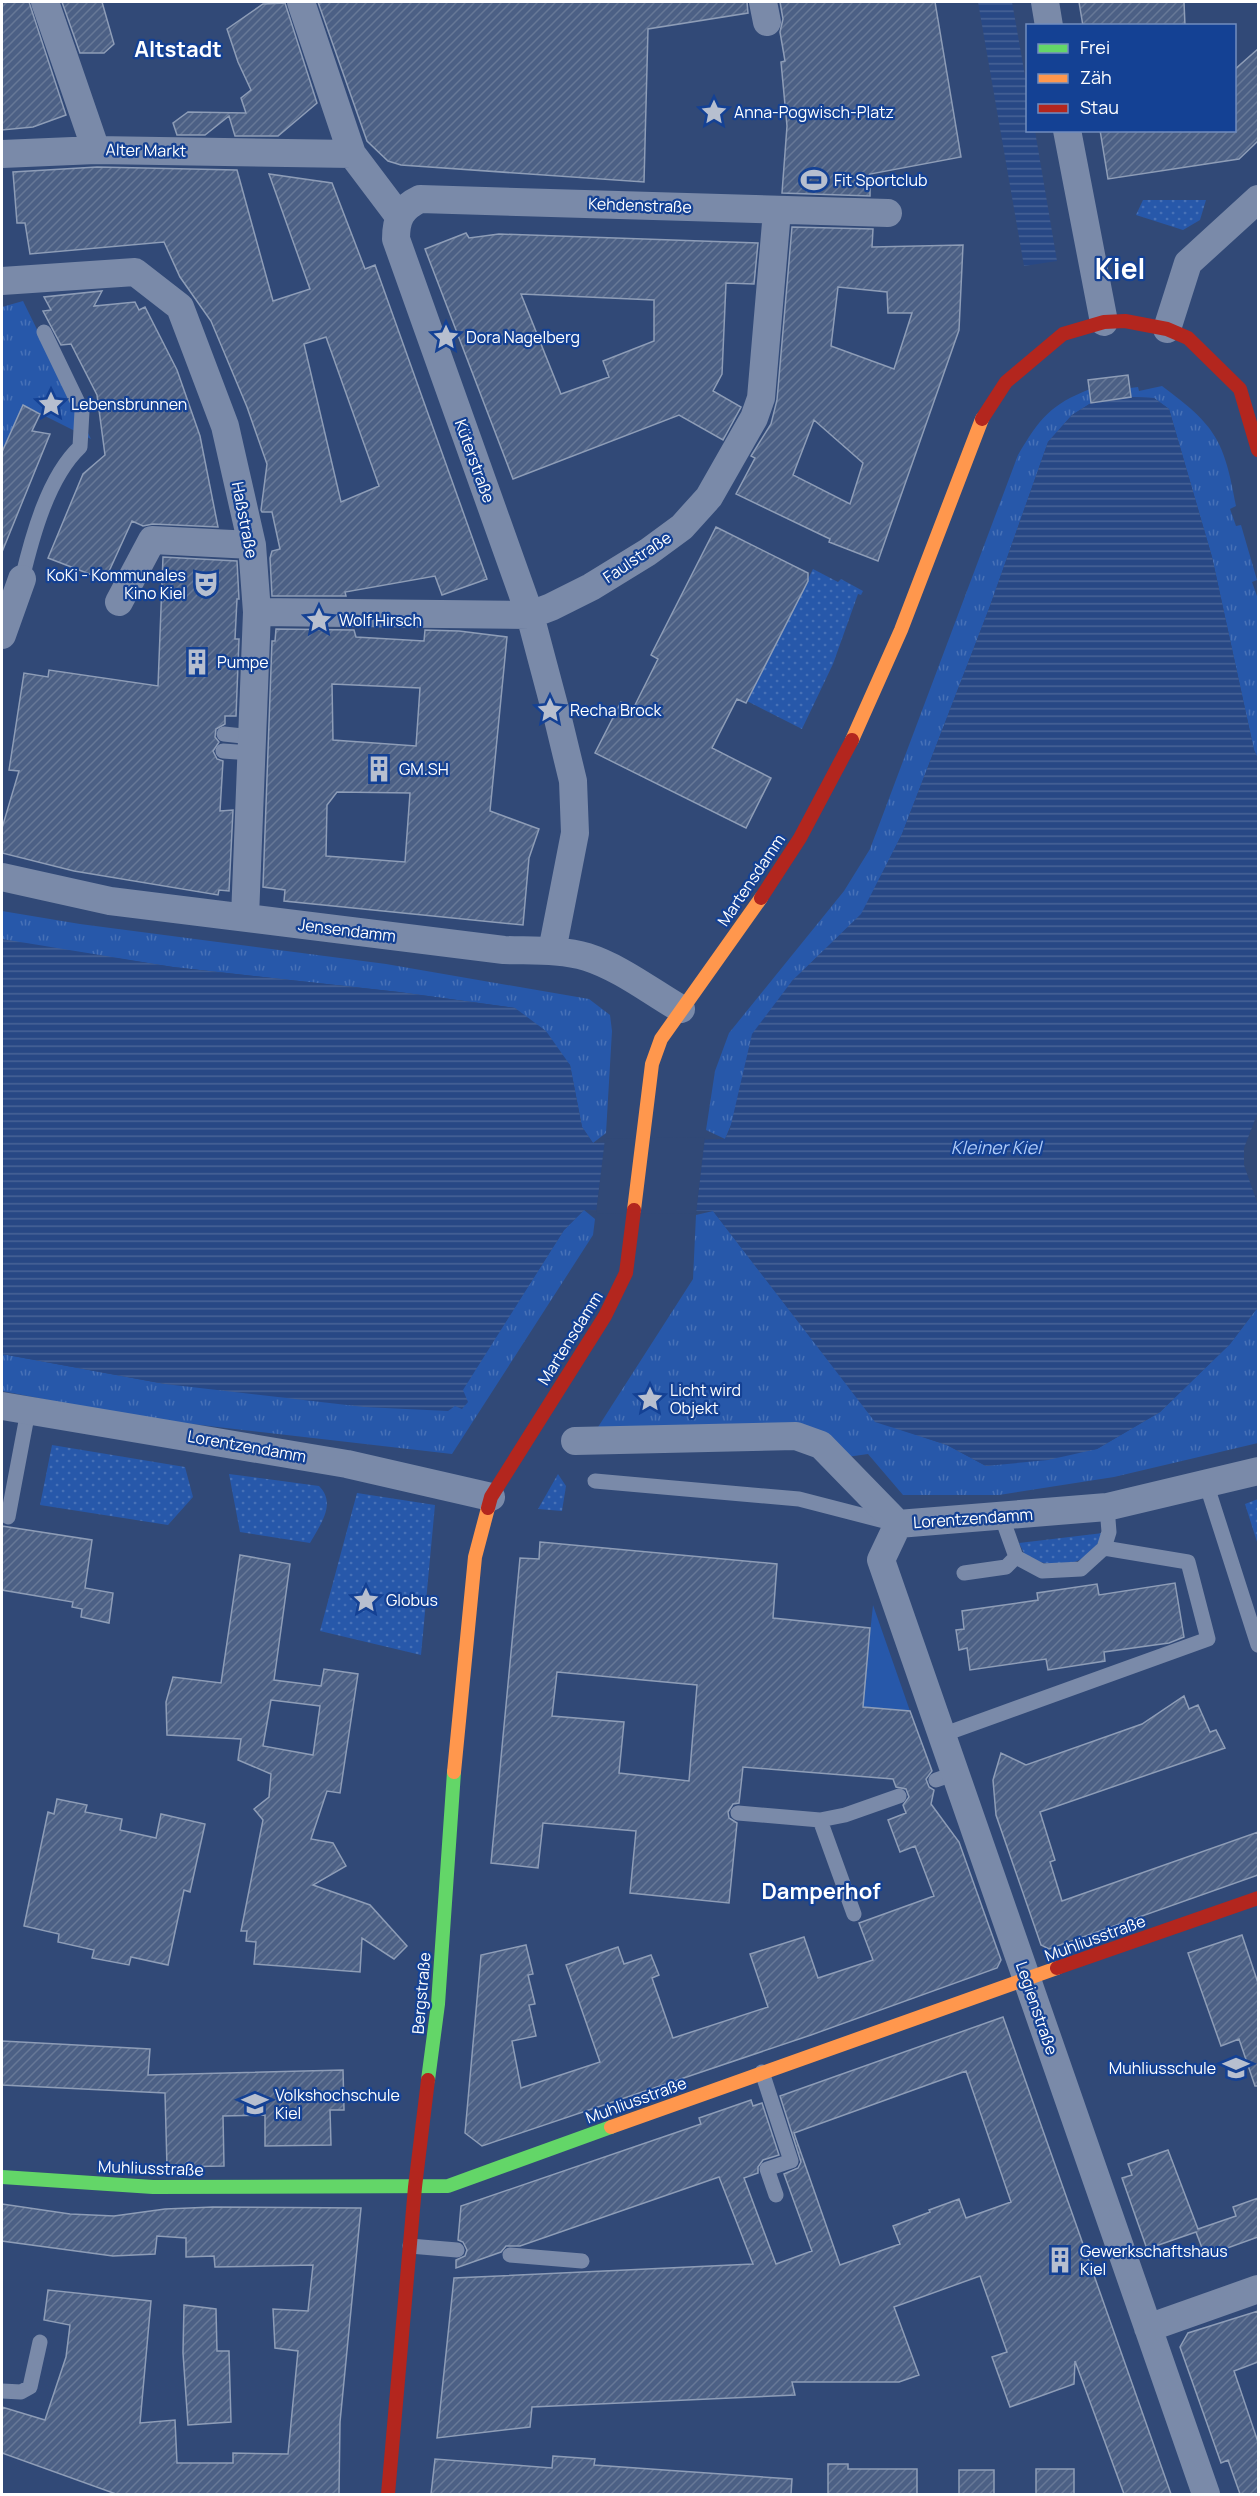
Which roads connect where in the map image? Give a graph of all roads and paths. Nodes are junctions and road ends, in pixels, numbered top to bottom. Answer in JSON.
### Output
{"nodes":[{"id":1,"x":45,"y":2,"type":"edge"},
{"id":2,"x":301,"y":2,"type":"edge"},
{"id":3,"x":1045,"y":2,"type":"edge"},
{"id":4,"x":1049,"y":24,"type":"edge"},
{"id":5,"x":1067,"y":132,"type":"edge"},
{"id":6,"x":96,"y":150,"type":"junction"},
{"id":7,"x":2,"y":154,"type":"edge"},
{"id":8,"x":352,"y":154,"type":"junction"},
{"id":9,"x":1258,"y":199,"type":"edge"},
{"id":10,"x":777,"y":211,"type":"junction"},
{"id":11,"x":888,"y":213,"type":"dead end"},
{"id":12,"x":398,"y":215,"type":"junction"},
{"id":13,"x":9,"y":280,"type":"edge"},
{"id":14,"x":1104,"y":322,"type":"junction"},
{"id":15,"x":1167,"y":329,"type":"junction"},
{"id":16,"x":44,"y":332,"type":"dead end"},
{"id":17,"x":1257,"y":439,"type":"edge"},
{"id":18,"x":252,"y":545,"type":"junction"},
{"id":19,"x":22,"y":579,"type":"joint"},
{"id":20,"x":119,"y":602,"type":"dead end"},
{"id":21,"x":257,"y":612,"type":"junction"},
{"id":22,"x":530,"y":615,"type":"junction"},
{"id":23,"x":2,"y":635,"type":"edge"},
{"id":24,"x":243,"y":742,"type":"junction"},
{"id":25,"x":224,"y":751,"type":"dead end"},
{"id":26,"x":2,"y":877,"type":"edge"},
{"id":27,"x":245,"y":917,"type":"junction"},
{"id":28,"x":552,"y":951,"type":"junction"},
{"id":29,"x":681,"y":1009,"type":"junction"},
{"id":30,"x":15,"y":1408,"type":"edge"},
{"id":31,"x":574,"y":1441,"type":"dead end"},
{"id":32,"x":1258,"y":1471,"type":"edge"},
{"id":33,"x":595,"y":1480,"type":"dead end"},
{"id":34,"x":1206,"y":1483,"type":"junction"},
{"id":35,"x":491,"y":1497,"type":"junction"},
{"id":36,"x":1107,"y":1507,"type":"junction"},
{"id":37,"x":1000,"y":1515,"type":"junction"},
{"id":38,"x":8,"y":1517,"type":"dead end"},
{"id":39,"x":898,"y":1524,"type":"junction"},
{"id":40,"x":1104,"y":1548,"type":"junction"},
{"id":41,"x":1016,"y":1557,"type":"junction"},
{"id":42,"x":964,"y":1573,"type":"dead end"},
{"id":43,"x":1258,"y":1645,"type":"edge"},
{"id":44,"x":942,"y":1735,"type":"junction"},
{"id":45,"x":899,"y":1796,"type":"dead end"},
{"id":46,"x":738,"y":1813,"type":"dead end"},
{"id":47,"x":820,"y":1820,"type":"junction"},
{"id":48,"x":1258,"y":1898,"type":"edge"},
{"id":49,"x":854,"y":1914,"type":"dead end"},
{"id":50,"x":1027,"y":1980,"type":"junction"},
{"id":51,"x":762,"y":2072,"type":"junction"},
{"id":52,"x":2,"y":2177,"type":"edge"},
{"id":53,"x":415,"y":2187,"type":"junction"},
{"id":54,"x":776,"y":2195,"type":"dead end"},
{"id":55,"x":410,"y":2246,"type":"junction"},
{"id":56,"x":457,"y":2250,"type":"dead end"},
{"id":57,"x":510,"y":2255,"type":"dead end"},
{"id":58,"x":582,"y":2261,"type":"dead end"},
{"id":59,"x":1258,"y":2289,"type":"edge"},
{"id":60,"x":1148,"y":2328,"type":"junction"},
{"id":61,"x":40,"y":2342,"type":"dead end"},
{"id":62,"x":2,"y":2391,"type":"edge"},
{"id":63,"x":388,"y":2494,"type":"edge"},
{"id":64,"x":1206,"y":2494,"type":"edge"}],
"edges":[{"from":1,"to":6,"type":"street","name":"Alter Markt"},
{"from":2,"to":8,"type":"street"},
{"from":3,"to":4,"type":"street"},
{"from":5,"to":14,"type":"street"},
{"from":6,"to":7,"type":"street"},
{"from":6,"to":8,"type":"street","name":"Alter Markt"},
{"from":8,"to":12,"type":"street"},
{"from":9,"to":15,"type":"street"},
{"from":10,"to":11,"type":"street","name":"Kehdenstraße"},
{"from":10,"to":12,"type":"street","name":"Kehdenstraße"},
{"from":10,"to":22,"type":"street","name":"Faulstraße"},
{"from":12,"to":22,"type":"street","name":"Küterstraße"},
{"from":13,"to":18,"type":"street","name":"Haßstraße"},
{"from":14,"to":15,"type":"street","name":"Martensdamm"},
{"from":14,"to":29,"type":"street","name":"Martensdamm"},
{"from":15,"to":17,"type":"street","name":"Martensdamm"},
{"from":16,"to":19,"type":"lane"},
{"from":18,"to":20,"type":"street"},
{"from":18,"to":21,"type":"street","name":"Haßstraße"},
{"from":19,"to":23,"type":"street"},
{"from":21,"to":22,"type":"street","name":"Faulstraße"},
{"from":21,"to":24,"type":"street","name":"Haßstraße"},
{"from":22,"to":28,"type":"street","name":"Küterstraße"},
{"from":24,"to":25,"type":"lane"},
{"from":24,"to":27,"type":"street","name":"Haßstraße"},
{"from":26,"to":27,"type":"street","name":"Jensendamm"},
{"from":27,"to":28,"type":"street","name":"Jensendamm"},
{"from":28,"to":29,"type":"street","name":"Jensendamm"},
{"from":29,"to":35,"type":"street","name":"Martensdamm"},
{"from":30,"to":35,"type":"street","name":"Lorentzendamm"},
{"from":30,"to":38,"type":"lane"},
{"from":31,"to":39,"type":"street","name":"Lorentzendamm"},
{"from":32,"to":34,"type":"street","name":"Lorentzendamm"},
{"from":33,"to":39,"type":"lane"},
{"from":34,"to":36,"type":"street","name":"Lorentzendamm"},
{"from":34,"to":43,"type":"lane"},
{"from":35,"to":53,"type":"street","name":"Bergstraße"},
{"from":36,"to":37,"type":"street","name":"Lorentzendamm"},
{"from":36,"to":40,"type":"lane"},
{"from":37,"to":39,"type":"street","name":"Lorentzendamm"},
{"from":37,"to":41,"type":"lane"},
{"from":39,"to":44,"type":"street","name":"Legienstraße"},
{"from":40,"to":41,"type":"lane"},
{"from":40,"to":44,"type":"lane"},
{"from":41,"to":42,"type":"lane"},
{"from":44,"to":50,"type":"street","name":"Legienstraße"},
{"from":45,"to":47,"type":"lane"},
{"from":46,"to":47,"type":"lane"},
{"from":47,"to":49,"type":"lane"},
{"from":48,"to":50,"type":"street","name":"Muhliusstraße"},
{"from":50,"to":51,"type":"street","name":"Muhliusstraße"},
{"from":50,"to":60,"type":"street","name":"Legienstraße"},
{"from":51,"to":53,"type":"street","name":"Muhliusstraße"},
{"from":51,"to":54,"type":"lane"},
{"from":52,"to":53,"type":"street","name":"Muhliusstraße"},
{"from":53,"to":55,"type":"street","name":"Bergstraße"},
{"from":55,"to":56,"type":"lane"},
{"from":55,"to":63,"type":"street","name":"Bergstraße"},
{"from":57,"to":58,"type":"lane"},
{"from":59,"to":60,"type":"street"},
{"from":60,"to":64,"type":"street","name":"Legienstraße"},
{"from":61,"to":62,"type":"lane"}]}
